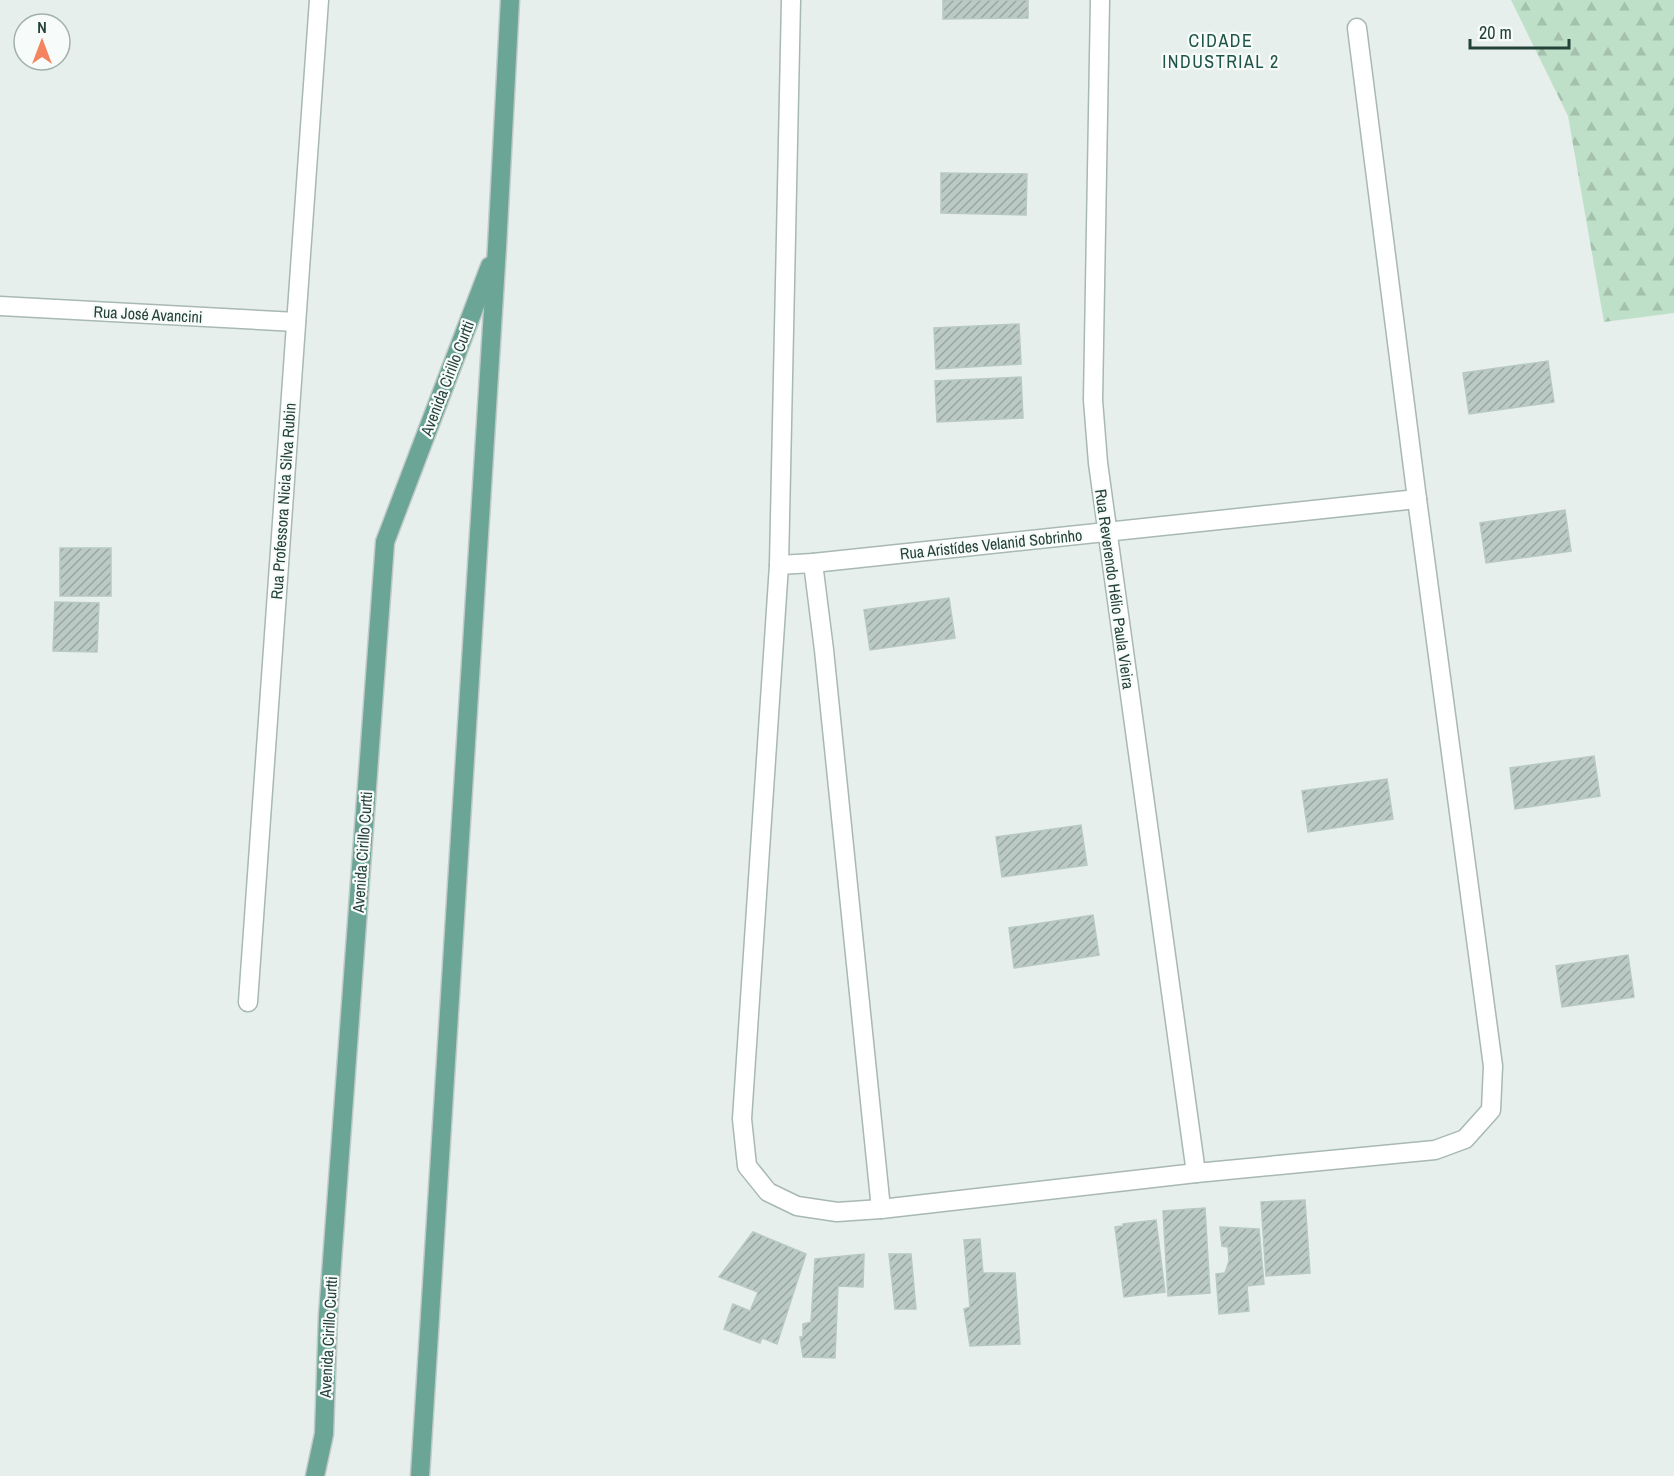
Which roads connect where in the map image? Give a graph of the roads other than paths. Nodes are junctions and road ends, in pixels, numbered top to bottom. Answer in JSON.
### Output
{"nodes":[{"id":1,"x":319,"y":0,"type":"edge"},
{"id":2,"x":510,"y":0,"type":"edge"},
{"id":3,"x":791,"y":0,"type":"edge"},
{"id":4,"x":1100,"y":0,"type":"edge"},
{"id":5,"x":1357,"y":28,"type":"dead end"},
{"id":6,"x":497,"y":247,"type":"junction"},
{"id":7,"x":0,"y":306,"type":"edge"},
{"id":8,"x":296,"y":322,"type":"junction"},
{"id":9,"x":1417,"y":499,"type":"junction"},
{"id":10,"x":1107,"y":532,"type":"junction"},
{"id":11,"x":813,"y":563,"type":"junction"},
{"id":12,"x":779,"y":565,"type":"junction"},
{"id":13,"x":248,"y":1002,"type":"dead end"},
{"id":14,"x":1196,"y":1173,"type":"junction"},
{"id":15,"x":881,"y":1209,"type":"junction"},
{"id":16,"x":315,"y":1476,"type":"edge"},
{"id":17,"x":420,"y":1476,"type":"edge"}],
"edges":[{"from":1,"to":8,"type":"street","name":"Rua Professora Nicia Silva Rubin"},
{"from":2,"to":6,"type":"main road","name":"Avenida Cirillo Curtti"},
{"from":3,"to":12,"type":"street"},
{"from":4,"to":10,"type":"street","name":"Rua Reverendo Hélio Paula Vieira"},
{"from":5,"to":9,"type":"street"},
{"from":6,"to":16,"type":"main road","name":"Avenida Cirillo Curtti"},
{"from":6,"to":17,"type":"main road","name":"Avenida Cirillo Curtti"},
{"from":7,"to":8,"type":"street","name":"Rua José Avancini"},
{"from":8,"to":13,"type":"street","name":"Rua Professora Nicia Silva Rubin"},
{"from":9,"to":10,"type":"street","name":"Rua Aristídes Velanid Sobrinho"},
{"from":9,"to":14,"type":"street"},
{"from":10,"to":11,"type":"street","name":"Rua Aristídes Velanid Sobrinho"},
{"from":10,"to":14,"type":"street","name":"Rua Reverendo Hélio Paula Vieira"},
{"from":11,"to":12,"type":"street","name":"Rua Aristídes Velanid Sobrinho"},
{"from":11,"to":15,"type":"street"},
{"from":12,"to":15,"type":"street"},
{"from":14,"to":15,"type":"street"}]}
